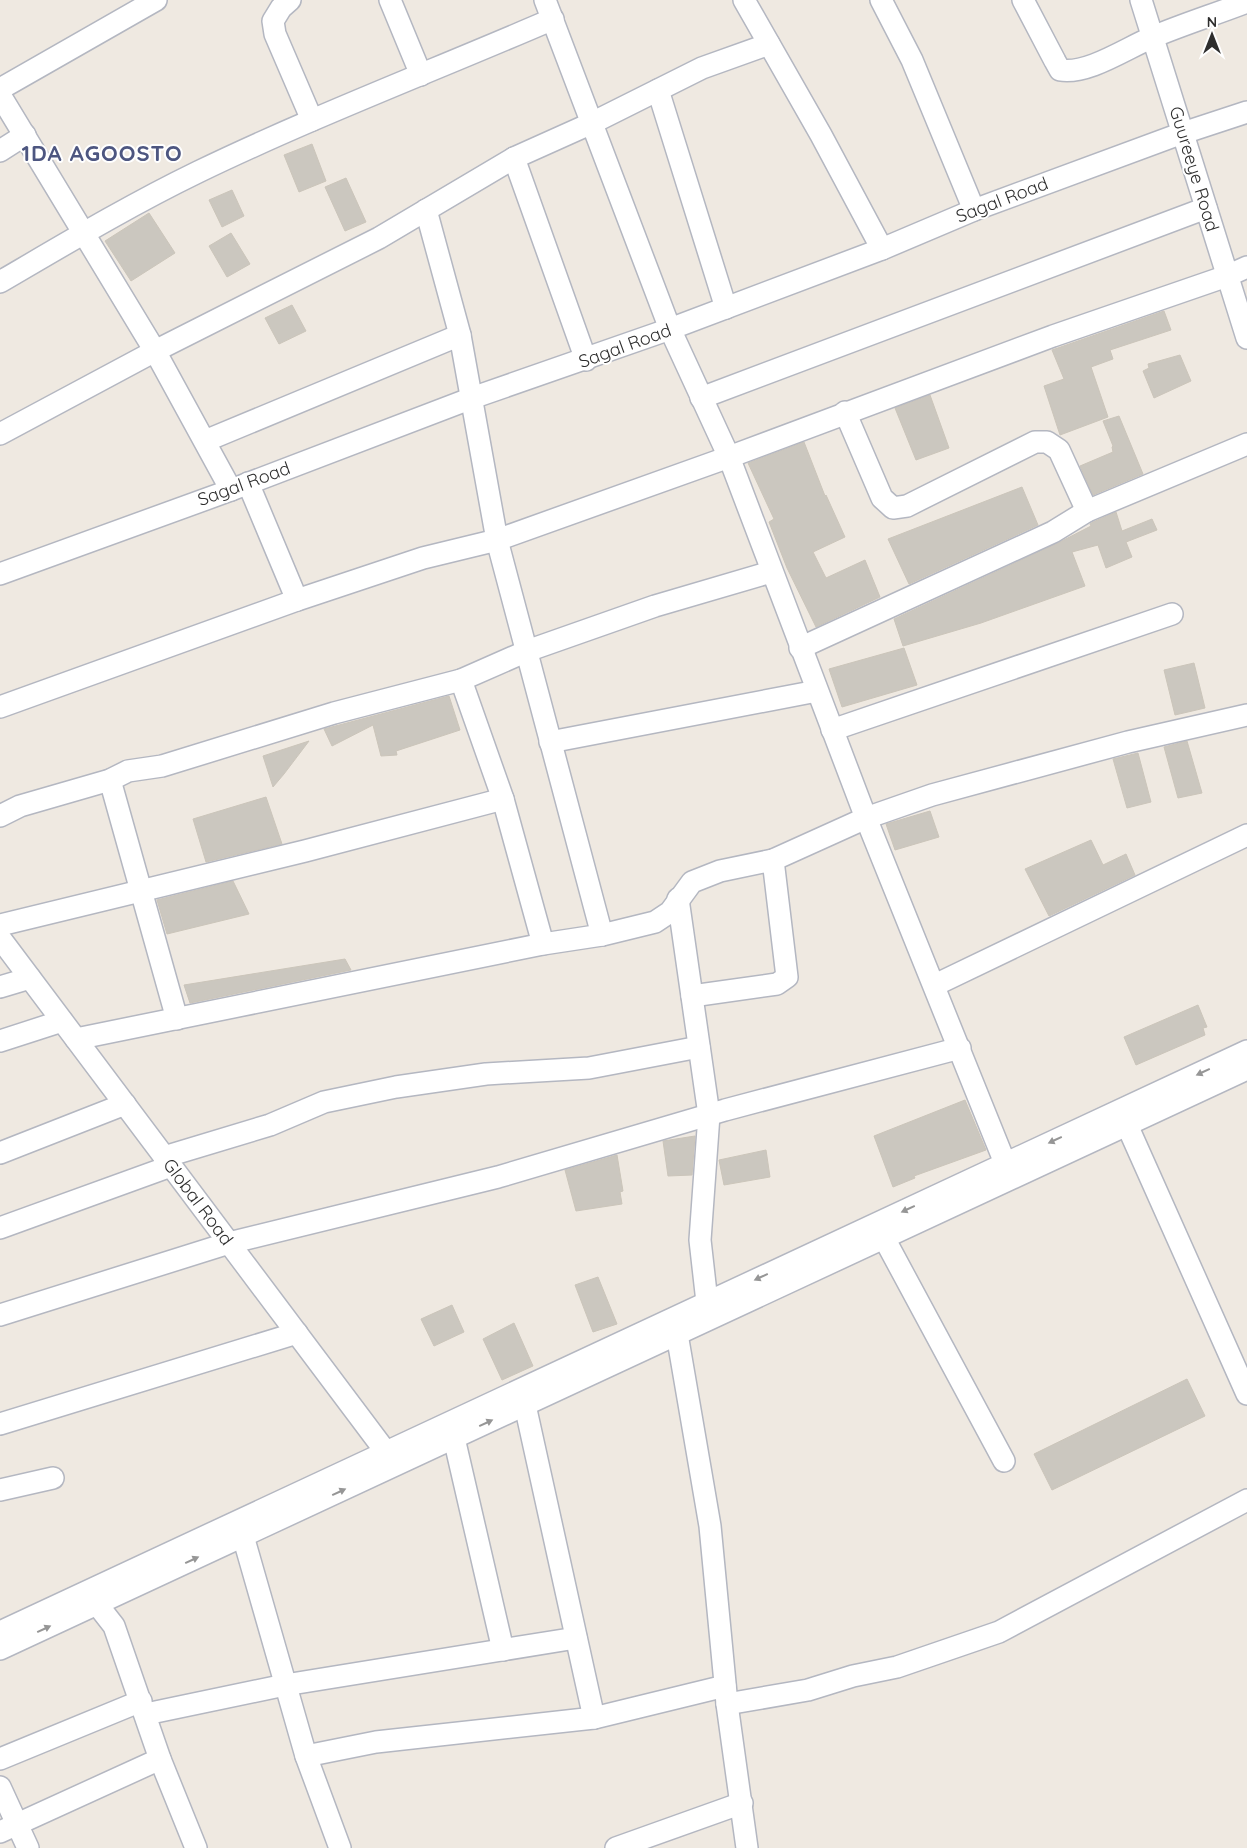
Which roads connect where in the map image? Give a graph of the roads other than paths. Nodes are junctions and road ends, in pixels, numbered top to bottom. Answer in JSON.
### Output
{"nodes":[{"id":1,"x":156,"y":0,"type":"edge"},
{"id":2,"x":290,"y":0,"type":"edge"},
{"id":3,"x":390,"y":0,"type":"edge"},
{"id":4,"x":744,"y":0,"type":"edge"},
{"id":5,"x":881,"y":0,"type":"edge"},
{"id":6,"x":1023,"y":0,"type":"edge"},
{"id":7,"x":1141,"y":0,"type":"edge"},
{"id":8,"x":1247,"y":2,"type":"edge"},
{"id":9,"x":549,"y":10,"type":"edge"},
{"id":10,"x":1152,"y":37,"type":"junction"},
{"id":11,"x":769,"y":44,"type":"junction"},
{"id":12,"x":421,"y":76,"type":"junction"},
{"id":13,"x":0,"y":89,"type":"edge"},
{"id":14,"x":658,"y":90,"type":"junction"},
{"id":15,"x":0,"y":95,"type":"edge"},
{"id":16,"x":1247,"y":112,"type":"edge"},
{"id":17,"x":312,"y":120,"type":"junction"},
{"id":18,"x":592,"y":123,"type":"junction"},
{"id":19,"x":1182,"y":133,"type":"junction"},
{"id":20,"x":25,"y":135,"type":"junction"},
{"id":21,"x":0,"y":151,"type":"edge"},
{"id":22,"x":514,"y":158,"type":"junction"},
{"id":23,"x":1206,"y":208,"type":"junction"},
{"id":24,"x":426,"y":210,"type":"junction"},
{"id":25,"x":974,"y":210,"type":"junction"},
{"id":26,"x":83,"y":234,"type":"junction"},
{"id":27,"x":882,"y":249,"type":"junction"},
{"id":28,"x":1247,"y":267,"type":"edge"},
{"id":29,"x":1227,"y":276,"type":"junction"},
{"id":30,"x":0,"y":282,"type":"edge"},
{"id":31,"x":726,"y":308,"type":"junction"},
{"id":32,"x":670,"y":329,"type":"junction"},
{"id":33,"x":460,"y":335,"type":"junction"},
{"id":34,"x":1247,"y":338,"type":"edge"},
{"id":35,"x":155,"y":351,"type":"junction"},
{"id":36,"x":586,"y":360,"type":"junction"},
{"id":37,"x":472,"y":398,"type":"junction"},
{"id":38,"x":702,"y":398,"type":"junction"},
{"id":39,"x":844,"y":412,"type":"junction"},
{"id":40,"x":0,"y":434,"type":"edge"},
{"id":41,"x":205,"y":441,"type":"junction"},
{"id":42,"x":1247,"y":444,"type":"edge"},
{"id":43,"x":729,"y":456,"type":"junction"},
{"id":44,"x":240,"y":486,"type":"junction"},
{"id":45,"x":1087,"y":511,"type":"junction"},
{"id":46,"x":497,"y":540,"type":"junction"},
{"id":47,"x":771,"y":572,"type":"junction"},
{"id":48,"x":0,"y":574,"type":"edge"},
{"id":49,"x":297,"y":600,"type":"junction"},
{"id":50,"x":1172,"y":614,"type":"dead end"},
{"id":51,"x":800,"y":648,"type":"junction"},
{"id":52,"x":527,"y":651,"type":"junction"},
{"id":53,"x":461,"y":680,"type":"junction"},
{"id":54,"x":817,"y":691,"type":"junction"},
{"id":55,"x":0,"y":707,"type":"edge"},
{"id":56,"x":1247,"y":715,"type":"edge"},
{"id":57,"x":832,"y":730,"type":"junction"},
{"id":58,"x":550,"y":742,"type":"junction"},
{"id":59,"x":110,"y":780,"type":"junction"},
{"id":60,"x":503,"y":799,"type":"junction"},
{"id":61,"x":0,"y":816,"type":"edge"},
{"id":62,"x":866,"y":818,"type":"junction"},
{"id":63,"x":1247,"y":835,"type":"edge"},
{"id":64,"x":773,"y":860,"type":"junction"},
{"id":65,"x":141,"y":891,"type":"junction"},
{"id":66,"x":678,"y":899,"type":"junction"},
{"id":67,"x":0,"y":925,"type":"edge"},
{"id":68,"x":602,"y":935,"type":"junction"},
{"id":69,"x":0,"y":938,"type":"edge"},
{"id":70,"x":543,"y":944,"type":"junction"},
{"id":71,"x":30,"y":978,"type":"junction"},
{"id":72,"x":935,"y":985,"type":"junction"},
{"id":73,"x":0,"y":987,"type":"edge"},
{"id":74,"x":692,"y":996,"type":"junction"},
{"id":75,"x":177,"y":1018,"type":"junction"},
{"id":76,"x":62,"y":1021,"type":"junction"},
{"id":77,"x":76,"y":1039,"type":"junction"},
{"id":78,"x":0,"y":1042,"type":"edge"},
{"id":79,"x":699,"y":1047,"type":"junction"},
{"id":80,"x":960,"y":1048,"type":"junction"},
{"id":81,"x":1247,"y":1051,"type":"edge"},
{"id":82,"x":1247,"y":1069,"type":"edge"},
{"id":83,"x":125,"y":1104,"type":"junction"},
{"id":84,"x":709,"y":1114,"type":"junction"},
{"id":85,"x":1127,"y":1125,"type":"junction"},
{"id":86,"x":0,"y":1153,"type":"edge"},
{"id":87,"x":168,"y":1161,"type":"junction"},
{"id":88,"x":1007,"y":1172,"type":"junction"},
{"id":89,"x":0,"y":1228,"type":"edge"},
{"id":90,"x":884,"y":1238,"type":"junction"},
{"id":91,"x":229,"y":1243,"type":"junction"},
{"id":92,"x":707,"y":1302,"type":"junction"},
{"id":93,"x":0,"y":1315,"type":"edge"},
{"id":94,"x":297,"y":1334,"type":"junction"},
{"id":95,"x":677,"y":1334,"type":"junction"},
{"id":96,"x":1247,"y":1394,"type":"edge"},
{"id":97,"x":525,"y":1405,"type":"junction"},
{"id":98,"x":0,"y":1424,"type":"edge"},
{"id":99,"x":454,"y":1438,"type":"junction"},
{"id":100,"x":391,"y":1459,"type":"junction"},
{"id":101,"x":1004,"y":1461,"type":"dead end"},
{"id":102,"x":53,"y":1478,"type":"dead end"},
{"id":103,"x":0,"y":1490,"type":"edge"},
{"id":104,"x":1247,"y":1500,"type":"edge"},
{"id":105,"x":243,"y":1536,"type":"junction"},
{"id":106,"x":93,"y":1597,"type":"junction"},
{"id":107,"x":0,"y":1632,"type":"edge"},
{"id":108,"x":576,"y":1638,"type":"junction"},
{"id":109,"x":0,"y":1649,"type":"edge"},
{"id":110,"x":503,"y":1650,"type":"junction"},
{"id":111,"x":286,"y":1685,"type":"junction"},
{"id":112,"x":726,"y":1695,"type":"junction"},
{"id":113,"x":143,"y":1707,"type":"junction"},
{"id":114,"x":594,"y":1718,"type":"junction"},
{"id":115,"x":306,"y":1756,"type":"junction"},
{"id":116,"x":0,"y":1759,"type":"edge"},
{"id":117,"x":160,"y":1759,"type":"junction"},
{"id":118,"x":0,"y":1787,"type":"edge"},
{"id":119,"x":742,"y":1803,"type":"junction"},
{"id":120,"x":9,"y":1828,"type":"edge"},
{"id":121,"x":642,"y":1844,"type":"edge"},
{"id":122,"x":28,"y":1848,"type":"edge"},
{"id":123,"x":196,"y":1848,"type":"edge"},
{"id":124,"x":340,"y":1848,"type":"edge"},
{"id":125,"x":616,"y":1848,"type":"edge"},
{"id":126,"x":747,"y":1848,"type":"edge"}],
"edges":[{"from":1,"to":13,"type":"street"},
{"from":2,"to":17,"type":"street"},
{"from":3,"to":12,"type":"street"},
{"from":4,"to":11,"type":"street"},
{"from":5,"to":25,"type":"street"},
{"from":6,"to":10,"type":"street"},
{"from":7,"to":10,"type":"street","name":"Guureeye Road"},
{"from":8,"to":10,"type":"street"},
{"from":9,"to":12,"type":"street"},
{"from":9,"to":18,"type":"street"},
{"from":10,"to":19,"type":"street","name":"Guureeye Road"},
{"from":11,"to":14,"type":"street"},
{"from":11,"to":27,"type":"street"},
{"from":12,"to":17,"type":"street"},
{"from":14,"to":18,"type":"street"},
{"from":14,"to":31,"type":"street"},
{"from":15,"to":20,"type":"street"},
{"from":16,"to":19,"type":"street","name":"Sagal Road"},
{"from":17,"to":26,"type":"street"},
{"from":18,"to":22,"type":"street"},
{"from":18,"to":32,"type":"street"},
{"from":19,"to":23,"type":"street","name":"Guureeye Road"},
{"from":19,"to":25,"type":"street","name":"Sagal Road"},
{"from":20,"to":21,"type":"street"},
{"from":20,"to":26,"type":"street"},
{"from":22,"to":24,"type":"street"},
{"from":22,"to":36,"type":"street"},
{"from":23,"to":29,"type":"street","name":"Guureeye Road"},
{"from":23,"to":38,"type":"street"},
{"from":24,"to":33,"type":"street"},
{"from":24,"to":35,"type":"street"},
{"from":25,"to":27,"type":"street","name":"Sagal Road"},
{"from":26,"to":30,"type":"street"},
{"from":26,"to":35,"type":"street"},
{"from":27,"to":31,"type":"street","name":"Sagal Road"},
{"from":28,"to":29,"type":"street"},
{"from":29,"to":34,"type":"street","name":"Guureeye Road"},
{"from":29,"to":39,"type":"street"},
{"from":31,"to":32,"type":"street","name":"Sagal Road"},
{"from":32,"to":36,"type":"street","name":"Sagal Road"},
{"from":32,"to":38,"type":"street"},
{"from":33,"to":37,"type":"street"},
{"from":33,"to":41,"type":"street"},
{"from":35,"to":40,"type":"street"},
{"from":35,"to":41,"type":"street"},
{"from":36,"to":37,"type":"street","name":"Sagal Road"},
{"from":37,"to":44,"type":"street","name":"Sagal Road"},
{"from":37,"to":46,"type":"street"},
{"from":38,"to":43,"type":"street"},
{"from":39,"to":43,"type":"street"},
{"from":39,"to":45,"type":"street"},
{"from":41,"to":44,"type":"street"},
{"from":42,"to":45,"type":"street"},
{"from":43,"to":46,"type":"street"},
{"from":43,"to":47,"type":"street"},
{"from":44,"to":48,"type":"street","name":"Sagal Road"},
{"from":44,"to":49,"type":"street"},
{"from":45,"to":51,"type":"street"},
{"from":46,"to":49,"type":"street"},
{"from":46,"to":52,"type":"street"},
{"from":47,"to":51,"type":"street"},
{"from":47,"to":52,"type":"street"},
{"from":49,"to":55,"type":"street"},
{"from":50,"to":57,"type":"street"},
{"from":51,"to":54,"type":"street"},
{"from":52,"to":53,"type":"street"},
{"from":52,"to":58,"type":"street"},
{"from":53,"to":59,"type":"street"},
{"from":53,"to":60,"type":"street"},
{"from":54,"to":57,"type":"street"},
{"from":54,"to":58,"type":"street"},
{"from":56,"to":62,"type":"street"},
{"from":57,"to":62,"type":"street"},
{"from":58,"to":68,"type":"street"},
{"from":59,"to":61,"type":"street"},
{"from":59,"to":65,"type":"street"},
{"from":60,"to":65,"type":"street"},
{"from":60,"to":70,"type":"street"},
{"from":62,"to":64,"type":"street"},
{"from":62,"to":72,"type":"street"},
{"from":63,"to":72,"type":"street"},
{"from":64,"to":66,"type":"street"},
{"from":64,"to":74,"type":"street"},
{"from":65,"to":67,"type":"street"},
{"from":65,"to":75,"type":"street"},
{"from":66,"to":68,"type":"street"},
{"from":66,"to":74,"type":"street"},
{"from":68,"to":70,"type":"street"},
{"from":69,"to":71,"type":"street","name":"Global Road"},
{"from":70,"to":75,"type":"street"},
{"from":71,"to":73,"type":"street"},
{"from":71,"to":76,"type":"street","name":"Global Road"},
{"from":72,"to":80,"type":"street"},
{"from":74,"to":79,"type":"street"},
{"from":75,"to":77,"type":"street"},
{"from":76,"to":77,"type":"street","name":"Global Road"},
{"from":76,"to":78,"type":"street"},
{"from":77,"to":83,"type":"street","name":"Global Road"},
{"from":79,"to":84,"type":"street"},
{"from":79,"to":87,"type":"street"},
{"from":80,"to":84,"type":"street"},
{"from":80,"to":88,"type":"street"},
{"from":81,"to":88,"type":"street","one_way":true},
{"from":82,"to":85,"type":"street"},
{"from":83,"to":86,"type":"street"},
{"from":83,"to":87,"type":"street","name":"Global Road"},
{"from":84,"to":91,"type":"street"},
{"from":84,"to":92,"type":"street"},
{"from":85,"to":88,"type":"street"},
{"from":85,"to":96,"type":"street"},
{"from":87,"to":89,"type":"street"},
{"from":87,"to":91,"type":"street","name":"Global Road"},
{"from":88,"to":90,"type":"street"},
{"from":88,"to":92,"type":"street","one_way":true},
{"from":90,"to":95,"type":"street"},
{"from":90,"to":101,"type":"street"},
{"from":91,"to":93,"type":"street"},
{"from":91,"to":94,"type":"street","name":"Global Road"},
{"from":92,"to":100,"type":"street"},
{"from":94,"to":98,"type":"street"},
{"from":94,"to":100,"type":"street","name":"Global Road"},
{"from":95,"to":97,"type":"street"},
{"from":95,"to":112,"type":"street"},
{"from":99,"to":97,"type":"street","one_way":true},
{"from":97,"to":108,"type":"street"},
{"from":99,"to":100,"type":"street"},
{"from":99,"to":110,"type":"street"},
{"from":105,"to":100,"type":"street","one_way":true},
{"from":100,"to":106,"type":"street"},
{"from":102,"to":103,"type":"street"},
{"from":104,"to":112,"type":"street"},
{"from":106,"to":105,"type":"street","one_way":true},
{"from":105,"to":111,"type":"street"},
{"from":106,"to":107,"type":"street"},
{"from":109,"to":106,"type":"street","one_way":true},
{"from":106,"to":113,"type":"street"},
{"from":108,"to":110,"type":"street"},
{"from":108,"to":114,"type":"street"},
{"from":110,"to":111,"type":"street"},
{"from":111,"to":113,"type":"street"},
{"from":111,"to":115,"type":"street"},
{"from":112,"to":114,"type":"street"},
{"from":112,"to":119,"type":"street"},
{"from":113,"to":116,"type":"street"},
{"from":113,"to":117,"type":"street"},
{"from":114,"to":115,"type":"street"},
{"from":115,"to":124,"type":"street"},
{"from":117,"to":120,"type":"street"},
{"from":117,"to":123,"type":"street"},
{"from":118,"to":120,"type":"street"},
{"from":119,"to":121,"type":"street"},
{"from":119,"to":126,"type":"street"},
{"from":120,"to":122,"type":"street"},
{"from":121,"to":125,"type":"street"}]}
